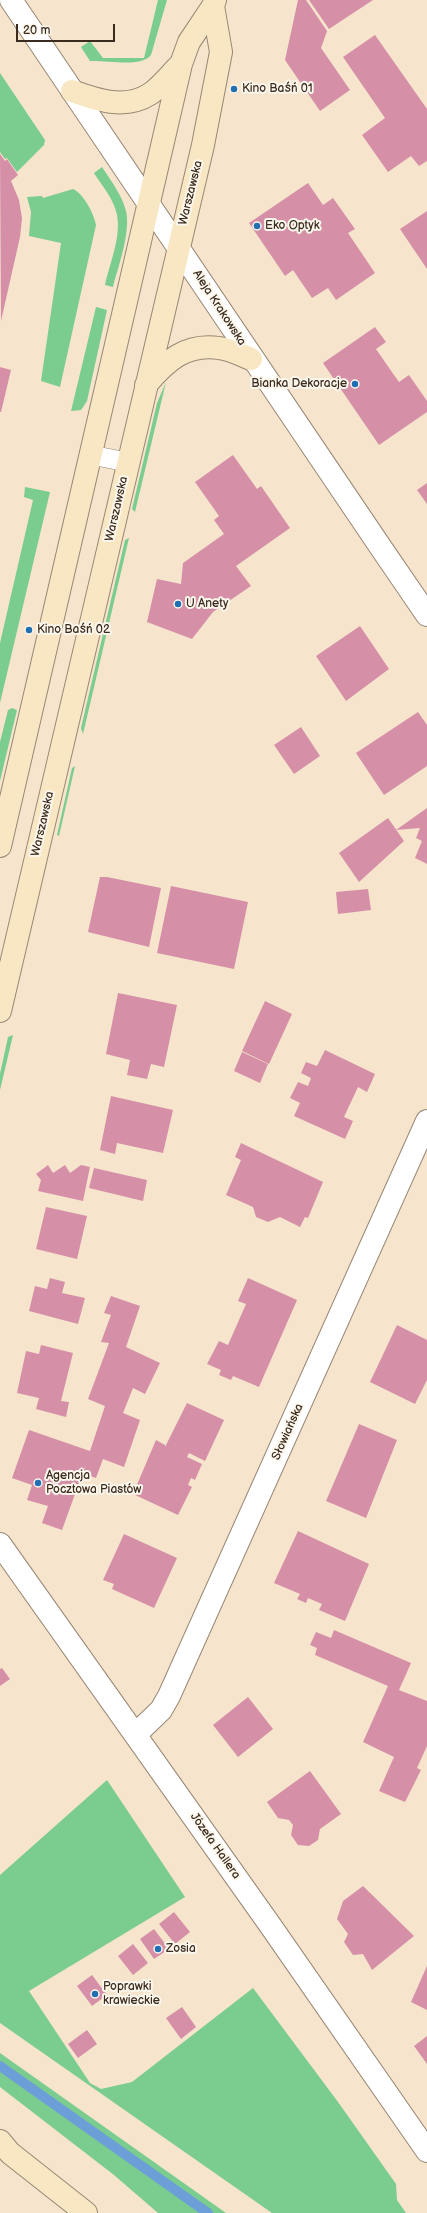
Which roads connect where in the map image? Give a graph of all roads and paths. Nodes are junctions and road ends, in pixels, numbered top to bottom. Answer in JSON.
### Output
{"nodes":[{"id":1,"x":11,"y":0,"type":"edge"},
{"id":2,"x":214,"y":3,"type":"edge"},
{"id":3,"x":181,"y":64,"type":"junction"},
{"id":4,"x":72,"y":91,"type":"junction"},
{"id":5,"x":148,"y":203,"type":"junction"},
{"id":6,"x":178,"y":246,"type":"junction"},
{"id":7,"x":251,"y":359,"type":"junction"},
{"id":8,"x":146,"y":386,"type":"junction"},
{"id":9,"x":91,"y":455,"type":"junction"},
{"id":10,"x":127,"y":462,"type":"junction"},
{"id":11,"x":427,"y":615,"type":"edge"},
{"id":12,"x":0,"y":846,"type":"edge"},
{"id":13,"x":0,"y":1011,"type":"edge"},
{"id":14,"x":427,"y":1121,"type":"edge"},
{"id":15,"x":0,"y":1544,"type":"edge"},
{"id":16,"x":136,"y":1734,"type":"junction"},
{"id":17,"x":3,"y":2148,"type":"edge"},
{"id":18,"x":427,"y":2151,"type":"edge"},
{"id":19,"x":86,"y":2213,"type":"edge"}],
"edges":[{"from":1,"to":4,"type":"street","name":"Aleja Krakowska"},
{"from":2,"to":3,"type":"street","name":"Warszawska"},
{"from":2,"to":6,"type":"street","name":"Warszawska"},
{"from":3,"to":4,"type":"street"},
{"from":3,"to":5,"type":"street","name":"Warszawska"},
{"from":4,"to":5,"type":"street","name":"Aleja Krakowska"},
{"from":5,"to":6,"type":"street","name":"Aleja Krakowska"},
{"from":5,"to":9,"type":"street","name":"Warszawska"},
{"from":6,"to":7,"type":"street","name":"Aleja Krakowska"},
{"from":6,"to":8,"type":"street","name":"Warszawska"},
{"from":7,"to":8,"type":"street"},
{"from":7,"to":11,"type":"street","name":"Aleja Krakowska"},
{"from":8,"to":10,"type":"street","name":"Warszawska"},
{"from":9,"to":10,"type":"lane"},
{"from":9,"to":12,"type":"street","name":"Warszawska"},
{"from":10,"to":13,"type":"street","name":"Warszawska"},
{"from":14,"to":16,"type":"street","name":"Słowiańska"},
{"from":15,"to":16,"type":"street","name":"Józefa Hallera"},
{"from":16,"to":18,"type":"street","name":"Józefa Hallera"},
{"from":17,"to":19,"type":"street"}]}
